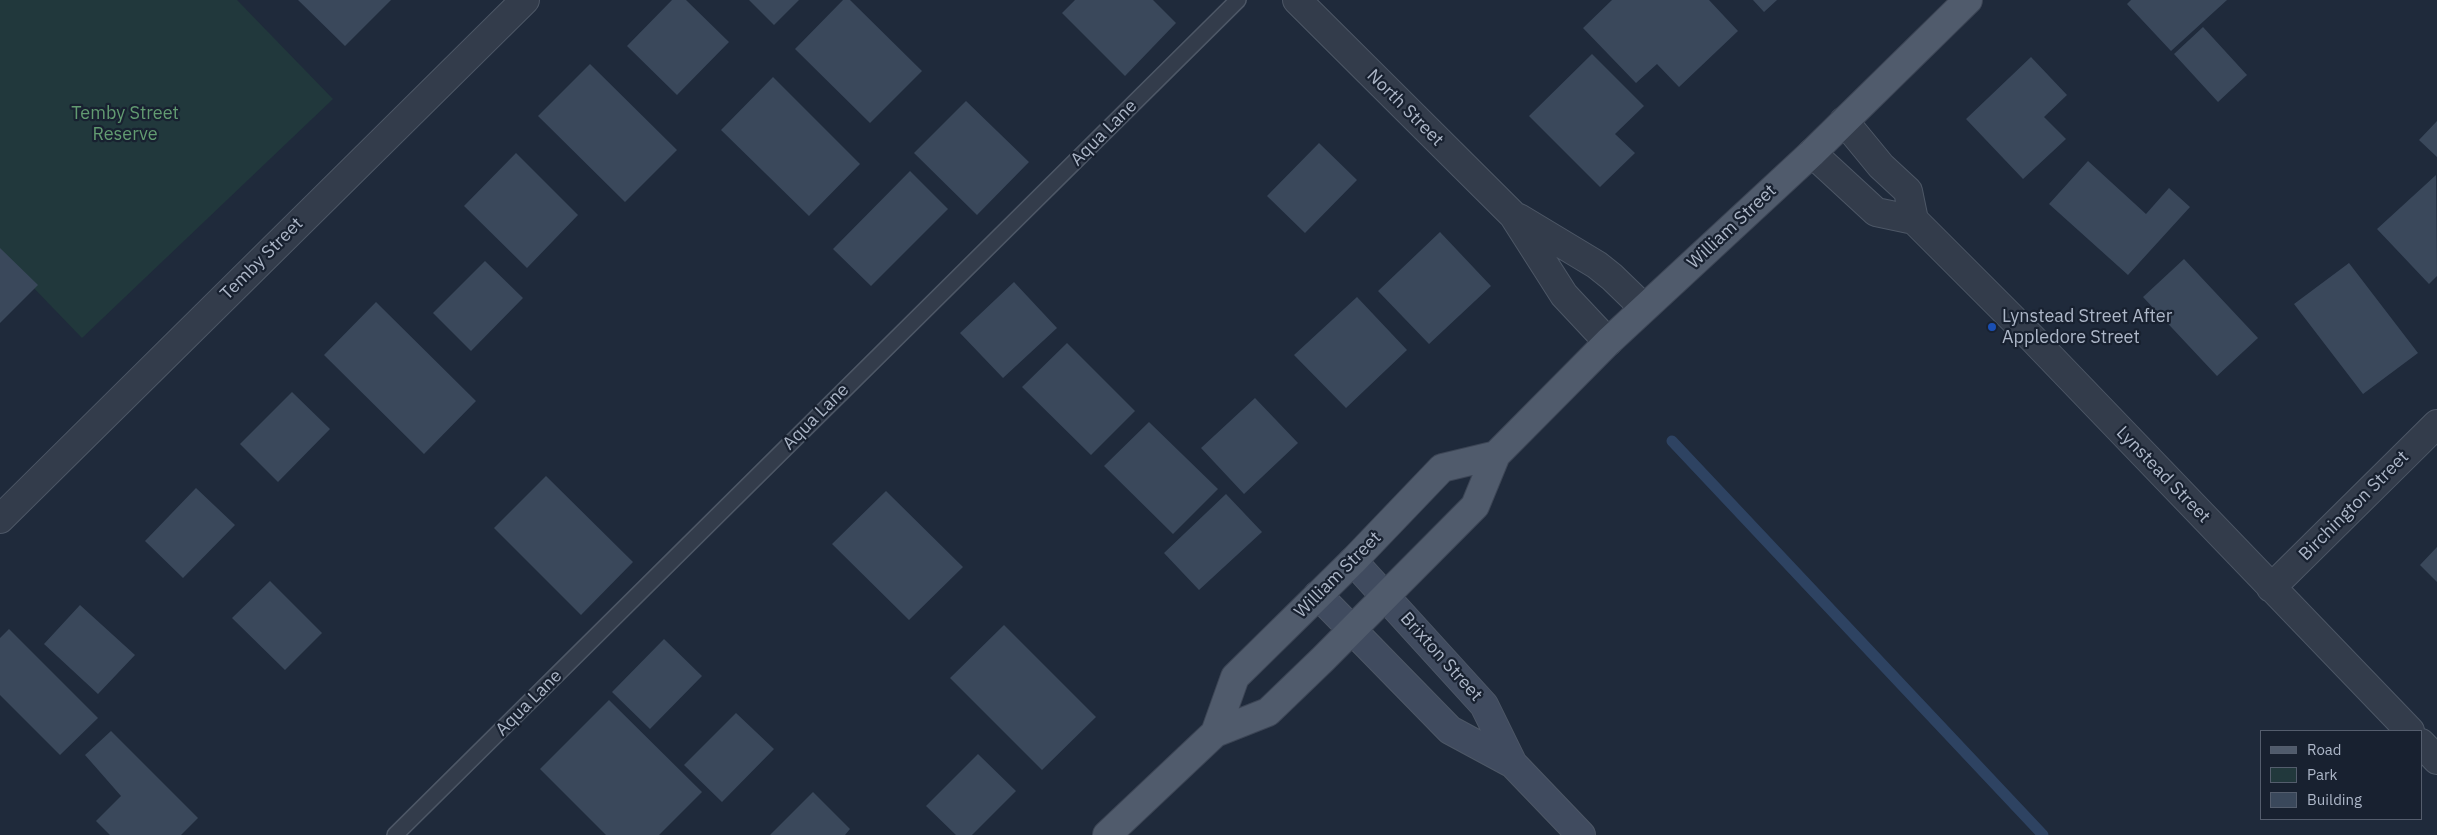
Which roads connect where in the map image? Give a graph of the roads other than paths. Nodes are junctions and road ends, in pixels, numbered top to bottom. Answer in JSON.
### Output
{"nodes":[{"id":1,"x":525,"y":0,"type":"edge"},
{"id":2,"x":1238,"y":0,"type":"edge"},
{"id":3,"x":1296,"y":0,"type":"edge"},
{"id":4,"x":1968,"y":0,"type":"edge"},
{"id":5,"x":1844,"y":121,"type":"junction"},
{"id":6,"x":1812,"y":153,"type":"junction"},
{"id":7,"x":1513,"y":215,"type":"junction"},
{"id":8,"x":1914,"y":220,"type":"junction"},
{"id":9,"x":1644,"y":308,"type":"junction"},
{"id":10,"x":1608,"y":342,"type":"junction"},
{"id":11,"x":2437,"y":424,"type":"edge"},
{"id":12,"x":1496,"y":455,"type":"junction"},
{"id":13,"x":0,"y":519,"type":"edge"},
{"id":14,"x":1353,"y":561,"type":"junction"},
{"id":15,"x":2271,"y":588,"type":"junction"},
{"id":16,"x":1318,"y":595,"type":"junction"},
{"id":17,"x":1386,"y":597,"type":"junction"},
{"id":18,"x":1352,"y":631,"type":"junction"},
{"id":19,"x":2409,"y":730,"type":"edge"},
{"id":20,"x":1215,"y":733,"type":"junction"},
{"id":21,"x":2422,"y":744,"type":"edge"},
{"id":22,"x":2437,"y":760,"type":"edge"},
{"id":23,"x":1513,"y":764,"type":"junction"},
{"id":24,"x":395,"y":835,"type":"edge"},
{"id":25,"x":1107,"y":835,"type":"edge"},
{"id":26,"x":1581,"y":835,"type":"edge"}],
"edges":[{"from":1,"to":13,"type":"street","name":"Temby Street"},
{"from":2,"to":24,"type":"lane","name":"Aqua Lane"},
{"from":3,"to":7,"type":"street","name":"North Street"},
{"from":4,"to":5,"type":"main road","name":"William Street"},
{"from":5,"to":6,"type":"main road","name":"William Street"},
{"from":5,"to":8,"type":"street"},
{"from":6,"to":8,"type":"street"},
{"from":6,"to":9,"type":"main road","name":"William Street"},
{"from":7,"to":9,"type":"street","name":"North Street"},
{"from":7,"to":10,"type":"street","name":"North Street"},
{"from":8,"to":15,"type":"street","name":"Lynstead Street"},
{"from":9,"to":10,"type":"main road","name":"William Street"},
{"from":10,"to":12,"type":"main road","name":"William Street"},
{"from":11,"to":15,"type":"street","name":"Birchington Street"},
{"from":12,"to":14,"type":"main road","name":"William Street"},
{"from":12,"to":17,"type":"main road","name":"William Street"},
{"from":14,"to":16,"type":"main road","name":"William Street"},
{"from":14,"to":17,"type":"main road","name":"Brixton Street"},
{"from":15,"to":19,"type":"street","name":"Lynstead Street"},
{"from":16,"to":18,"type":"main road","name":"Brixton Street"},
{"from":16,"to":20,"type":"main road","name":"William Street"},
{"from":17,"to":18,"type":"main road","name":"William Street"},
{"from":17,"to":23,"type":"main road","name":"Brixton Street"},
{"from":18,"to":20,"type":"main road","name":"William Street"},
{"from":18,"to":23,"type":"main road","name":"Brixton Street"},
{"from":20,"to":25,"type":"main road","name":"William Street"},
{"from":21,"to":22,"type":"street"},
{"from":23,"to":26,"type":"main road","name":"Brixton Street"}]}
